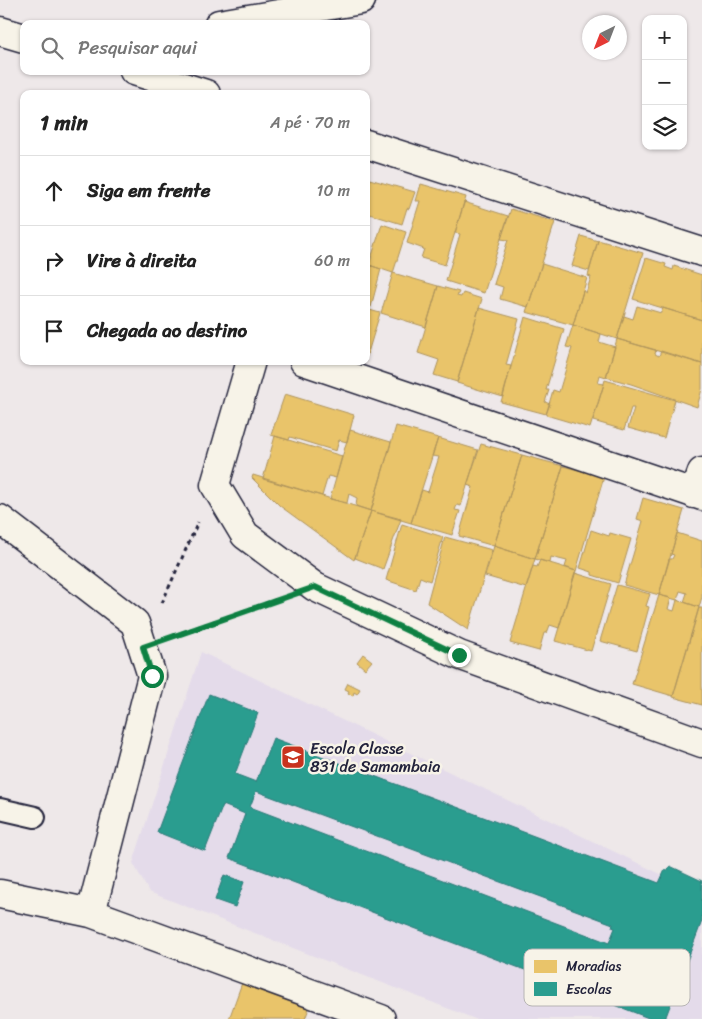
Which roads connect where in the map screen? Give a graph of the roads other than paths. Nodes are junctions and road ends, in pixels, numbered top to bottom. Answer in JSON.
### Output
{"nodes":[{"id":1,"x":361,"y":0,"type":"edge"},
{"id":2,"x":243,"y":20,"type":"edge"},
{"id":3,"x":0,"y":31,"type":"edge"},
{"id":4,"x":20,"y":37,"type":"edge"},
{"id":5,"x":147,"y":75,"type":"edge"},
{"id":6,"x":193,"y":90,"type":"edge"},
{"id":7,"x":370,"y":145,"type":"edge"},
{"id":8,"x":702,"y":252,"type":"edge"},
{"id":9,"x":250,"y":365,"type":"edge"},
{"id":10,"x":316,"y":365,"type":"edge"},
{"id":11,"x":699,"y":488,"type":"edge"},
{"id":12,"x":0,"y":519,"type":"edge"},
{"id":13,"x":702,"y":743,"type":"edge"},
{"id":14,"x":0,"y":809,"type":"edge"},
{"id":15,"x":35,"y":817,"type":"dead end"},
{"id":16,"x":0,"y":894,"type":"edge"},
{"id":17,"x":91,"y":914,"type":"junction"},
{"id":18,"x":381,"y":1019,"type":"edge"}],
"edges":[{"from":1,"to":2,"type":"street"},
{"from":3,"to":4,"type":"street"},
{"from":5,"to":6,"type":"street"},
{"from":7,"to":8,"type":"street"},
{"from":9,"to":13,"type":"street"},
{"from":10,"to":11,"type":"street"},
{"from":12,"to":17,"type":"street"},
{"from":14,"to":15,"type":"lane"},
{"from":16,"to":17,"type":"street"},
{"from":17,"to":18,"type":"street"}]}
